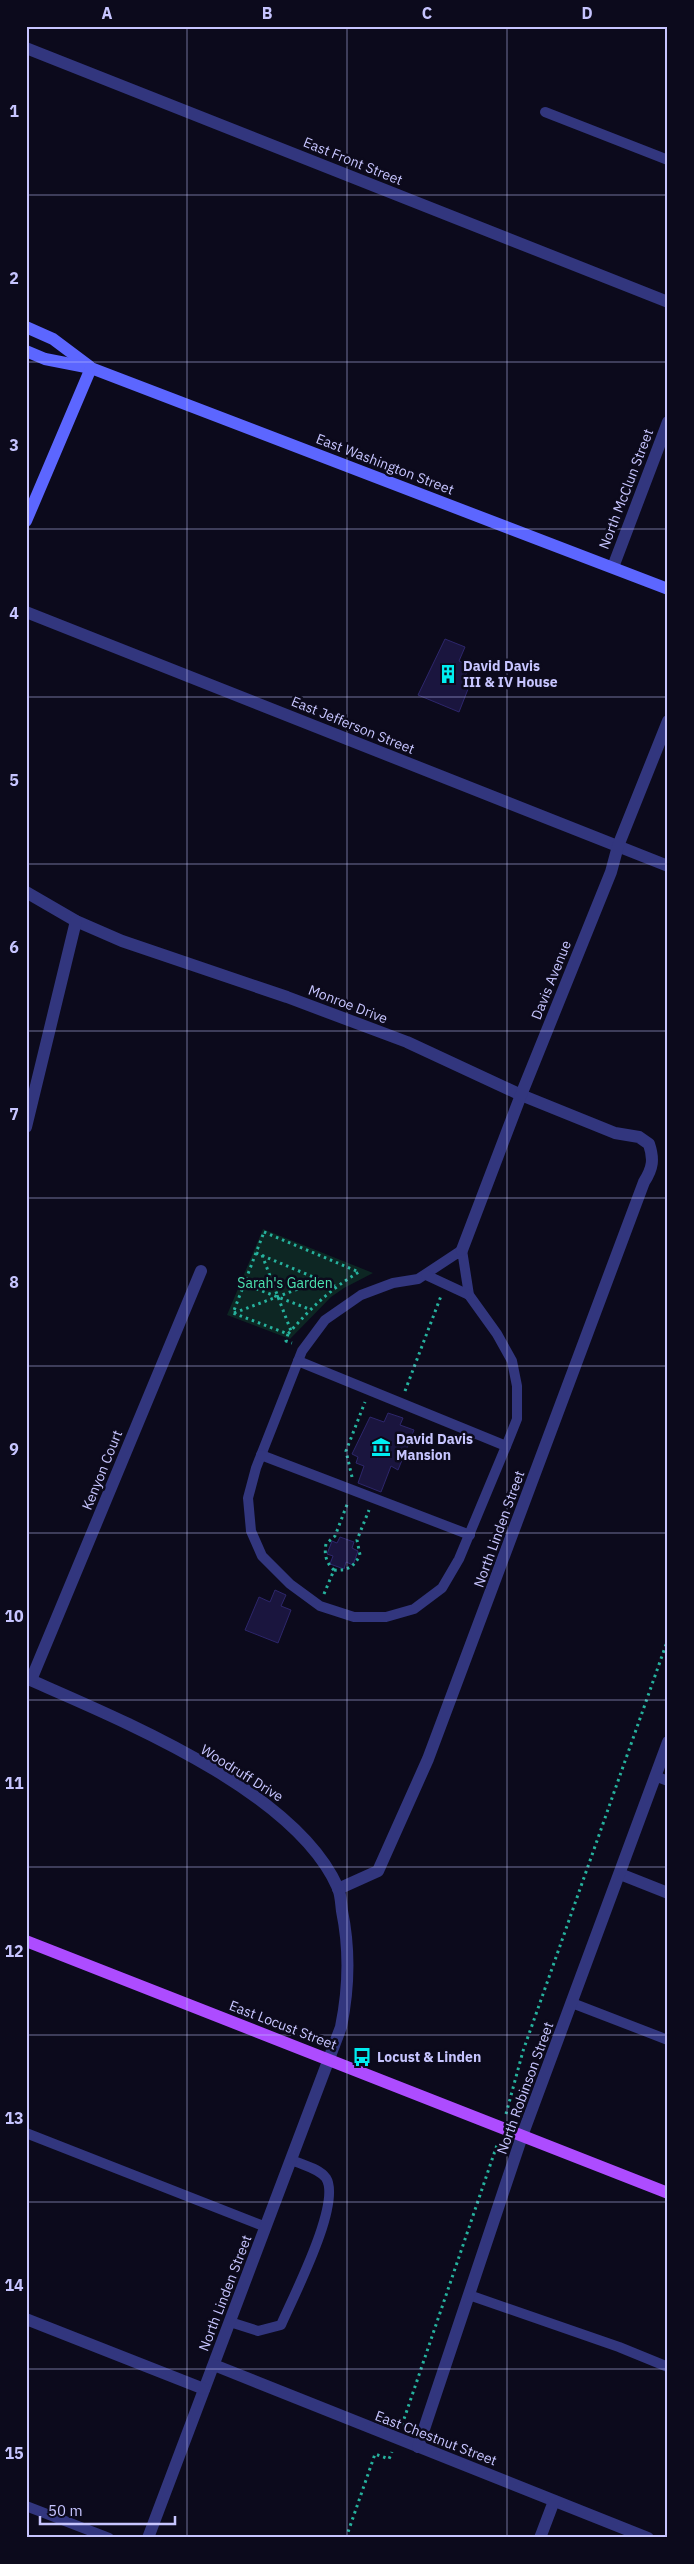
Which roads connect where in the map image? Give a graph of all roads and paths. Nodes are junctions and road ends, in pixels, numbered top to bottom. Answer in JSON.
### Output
{"nodes":[{"id":1,"x":26,"y":48,"type":"edge"},
{"id":2,"x":545,"y":112,"type":"dead end"},
{"id":3,"x":668,"y":160,"type":"edge"},
{"id":4,"x":668,"y":302,"type":"edge"},
{"id":5,"x":26,"y":327,"type":"edge"},
{"id":6,"x":26,"y":351,"type":"edge"},
{"id":7,"x":90,"y":368,"type":"junction"},
{"id":8,"x":668,"y":422,"type":"edge"},
{"id":9,"x":26,"y":522,"type":"edge"},
{"id":10,"x":613,"y":567,"type":"junction"},
{"id":11,"x":668,"y":589,"type":"edge"},
{"id":12,"x":26,"y":612,"type":"edge"},
{"id":13,"x":668,"y":720,"type":"edge"},
{"id":14,"x":618,"y":846,"type":"junction"},
{"id":15,"x":668,"y":866,"type":"edge"},
{"id":16,"x":26,"y":892,"type":"edge"},
{"id":17,"x":76,"y":921,"type":"junction"},
{"id":18,"x":521,"y":1095,"type":"junction"},
{"id":19,"x":26,"y":1127,"type":"edge"},
{"id":20,"x":652,"y":1153,"type":"joint"},
{"id":21,"x":462,"y":1250,"type":"junction"},
{"id":22,"x":256,"y":1253,"type":"junction"},
{"id":23,"x":262,"y":1256,"type":"junction"},
{"id":24,"x":201,"y":1271,"type":"dead end"},
{"id":25,"x":426,"y":1275,"type":"junction"},
{"id":26,"x":322,"y":1280,"type":"junction"},
{"id":27,"x":244,"y":1284,"type":"junction"},
{"id":28,"x":446,"y":1284,"type":"junction"},
{"id":29,"x":336,"y":1286,"type":"junction"},
{"id":30,"x":469,"y":1295,"type":"junction"},
{"id":31,"x":278,"y":1297,"type":"junction"},
{"id":32,"x":309,"y":1309,"type":"junction"},
{"id":33,"x":234,"y":1313,"type":"junction"},
{"id":34,"x":291,"y":1331,"type":"junction"},
{"id":35,"x":298,"y":1361,"type":"junction"},
{"id":36,"x":401,"y":1403,"type":"junction"},
{"id":37,"x":506,"y":1446,"type":"junction"},
{"id":38,"x":261,"y":1456,"type":"junction"},
{"id":39,"x":373,"y":1498,"type":"junction"},
{"id":40,"x":470,"y":1535,"type":"junction"},
{"id":41,"x":334,"y":1570,"type":"dead end"},
{"id":42,"x":668,"y":1639,"type":"edge"},
{"id":43,"x":29,"y":1679,"type":"edge"},
{"id":44,"x":668,"y":1742,"type":"edge"},
{"id":45,"x":655,"y":1776,"type":"junction"},
{"id":46,"x":668,"y":1781,"type":"edge"},
{"id":47,"x":620,"y":1874,"type":"junction"},
{"id":48,"x":338,"y":1889,"type":"junction"},
{"id":49,"x":668,"y":1893,"type":"edge"},
{"id":50,"x":26,"y":1941,"type":"edge"},
{"id":51,"x":572,"y":2003,"type":"junction"},
{"id":52,"x":668,"y":2040,"type":"edge"},
{"id":53,"x":330,"y":2060,"type":"junction"},
{"id":54,"x":503,"y":2128,"type":"junction"},
{"id":55,"x":26,"y":2133,"type":"edge"},
{"id":56,"x":522,"y":2136,"type":"junction"},
{"id":57,"x":292,"y":2160,"type":"junction"},
{"id":58,"x":668,"y":2192,"type":"edge"},
{"id":59,"x":266,"y":2227,"type":"junction"},
{"id":60,"x":469,"y":2295,"type":"junction"},
{"id":61,"x":26,"y":2318,"type":"edge"},
{"id":62,"x":230,"y":2322,"type":"junction"},
{"id":63,"x":214,"y":2365,"type":"junction"},
{"id":64,"x":668,"y":2367,"type":"edge"},
{"id":65,"x":204,"y":2389,"type":"junction"},
{"id":66,"x":397,"y":2439,"type":"junction"},
{"id":67,"x":418,"y":2446,"type":"junction"},
{"id":68,"x":554,"y":2501,"type":"junction"},
{"id":69,"x":26,"y":2506,"type":"edge"},
{"id":70,"x":109,"y":2538,"type":"edge"},
{"id":71,"x":149,"y":2538,"type":"edge"},
{"id":72,"x":346,"y":2538,"type":"edge"},
{"id":73,"x":540,"y":2538,"type":"edge"},
{"id":74,"x":648,"y":2538,"type":"edge"}],
"edges":[{"from":1,"to":4,"type":"street","name":"East Front Street"},
{"from":2,"to":3,"type":"lane"},
{"from":5,"to":7,"type":"main road","name":"East Washington Street"},
{"from":6,"to":7,"type":"main road","name":"East Washington Street"},
{"from":7,"to":9,"type":"main road"},
{"from":7,"to":10,"type":"main road","name":"East Washington Street"},
{"from":8,"to":10,"type":"street","name":"North McClun Street"},
{"from":10,"to":11,"type":"main road","name":"East Washington Street"},
{"from":12,"to":14,"type":"street","name":"East Jefferson Street"},
{"from":13,"to":14,"type":"street","name":"Davis Avenue"},
{"from":14,"to":15,"type":"street","name":"East Jefferson Street"},
{"from":14,"to":18,"type":"street","name":"Davis Avenue"},
{"from":16,"to":17,"type":"street","name":"Monroe Drive"},
{"from":17,"to":18,"type":"street","name":"Monroe Drive"},
{"from":17,"to":19,"type":"street"},
{"from":18,"to":20,"type":"street","name":"Monroe Drive"},
{"from":18,"to":21,"type":"street","name":"Davis Avenue"},
{"from":20,"to":48,"type":"street","name":"North Linden Street"},
{"from":21,"to":25,"type":"lane"},
{"from":21,"to":30,"type":"lane"},
{"from":22,"to":23,"type":"path"},
{"from":22,"to":27,"type":"path"},
{"from":22,"to":29,"type":"path"},
{"from":23,"to":26,"type":"path"},
{"from":23,"to":31,"type":"path"},
{"from":24,"to":43,"type":"street","name":"Kenyon Court"},
{"from":25,"to":28,"type":"lane"},
{"from":25,"to":35,"type":"lane"},
{"from":26,"to":29,"type":"path"},
{"from":26,"to":31,"type":"path"},
{"from":27,"to":31,"type":"path"},
{"from":27,"to":33,"type":"path"},
{"from":28,"to":30,"type":"lane"},
{"from":28,"to":36,"type":"path"},
{"from":29,"to":32,"type":"path"},
{"from":30,"to":37,"type":"lane"},
{"from":31,"to":32,"type":"path"},
{"from":31,"to":33,"type":"path"},
{"from":31,"to":34,"type":"path"},
{"from":32,"to":34,"type":"path"},
{"from":33,"to":34,"type":"path"},
{"from":35,"to":36,"type":"lane"},
{"from":35,"to":38,"type":"lane"},
{"from":36,"to":37,"type":"lane"},
{"from":37,"to":40,"type":"lane"},
{"from":38,"to":39,"type":"lane"},
{"from":38,"to":40,"type":"lane"},
{"from":39,"to":40,"type":"lane"},
{"from":39,"to":41,"type":"path"},
{"from":42,"to":54,"type":"path"},
{"from":43,"to":48,"type":"street","name":"Woodruff Drive"},
{"from":44,"to":45,"type":"street","name":"North Robinson Street"},
{"from":45,"to":46,"type":"lane"},
{"from":45,"to":47,"type":"street","name":"North Robinson Street"},
{"from":47,"to":49,"type":"street"},
{"from":47,"to":51,"type":"street","name":"North Robinson Street"},
{"from":48,"to":53,"type":"street","name":"Woodruff Drive"},
{"from":50,"to":53,"type":"main road","name":"East Locust Street"},
{"from":51,"to":52,"type":"lane"},
{"from":51,"to":56,"type":"street","name":"North Robinson Street"},
{"from":53,"to":54,"type":"main road","name":"East Locust Street"},
{"from":53,"to":57,"type":"street","name":"North Linden Street"},
{"from":54,"to":56,"type":"main road","name":"East Locust Street"},
{"from":54,"to":66,"type":"path"},
{"from":55,"to":59,"type":"lane"},
{"from":56,"to":58,"type":"main road","name":"East Locust Street"},
{"from":56,"to":60,"type":"street","name":"North Robinson Street"},
{"from":57,"to":59,"type":"street","name":"North Linden Street"},
{"from":57,"to":62,"type":"lane"},
{"from":59,"to":62,"type":"street","name":"North Linden Street"},
{"from":60,"to":64,"type":"lane"},
{"from":60,"to":67,"type":"street","name":"North Robinson Street"},
{"from":61,"to":65,"type":"street"},
{"from":62,"to":63,"type":"street","name":"North Linden Street"},
{"from":63,"to":65,"type":"street","name":"North Linden Street"},
{"from":63,"to":66,"type":"street","name":"East Chestnut Street"},
{"from":65,"to":71,"type":"street","name":"North Linden Street"},
{"from":66,"to":67,"type":"street","name":"East Chestnut Street"},
{"from":66,"to":72,"type":"path"},
{"from":67,"to":68,"type":"street","name":"East Chestnut Street"},
{"from":68,"to":73,"type":"street"},
{"from":68,"to":74,"type":"street","name":"East Chestnut Street"},
{"from":69,"to":70,"type":"lane"}]}
